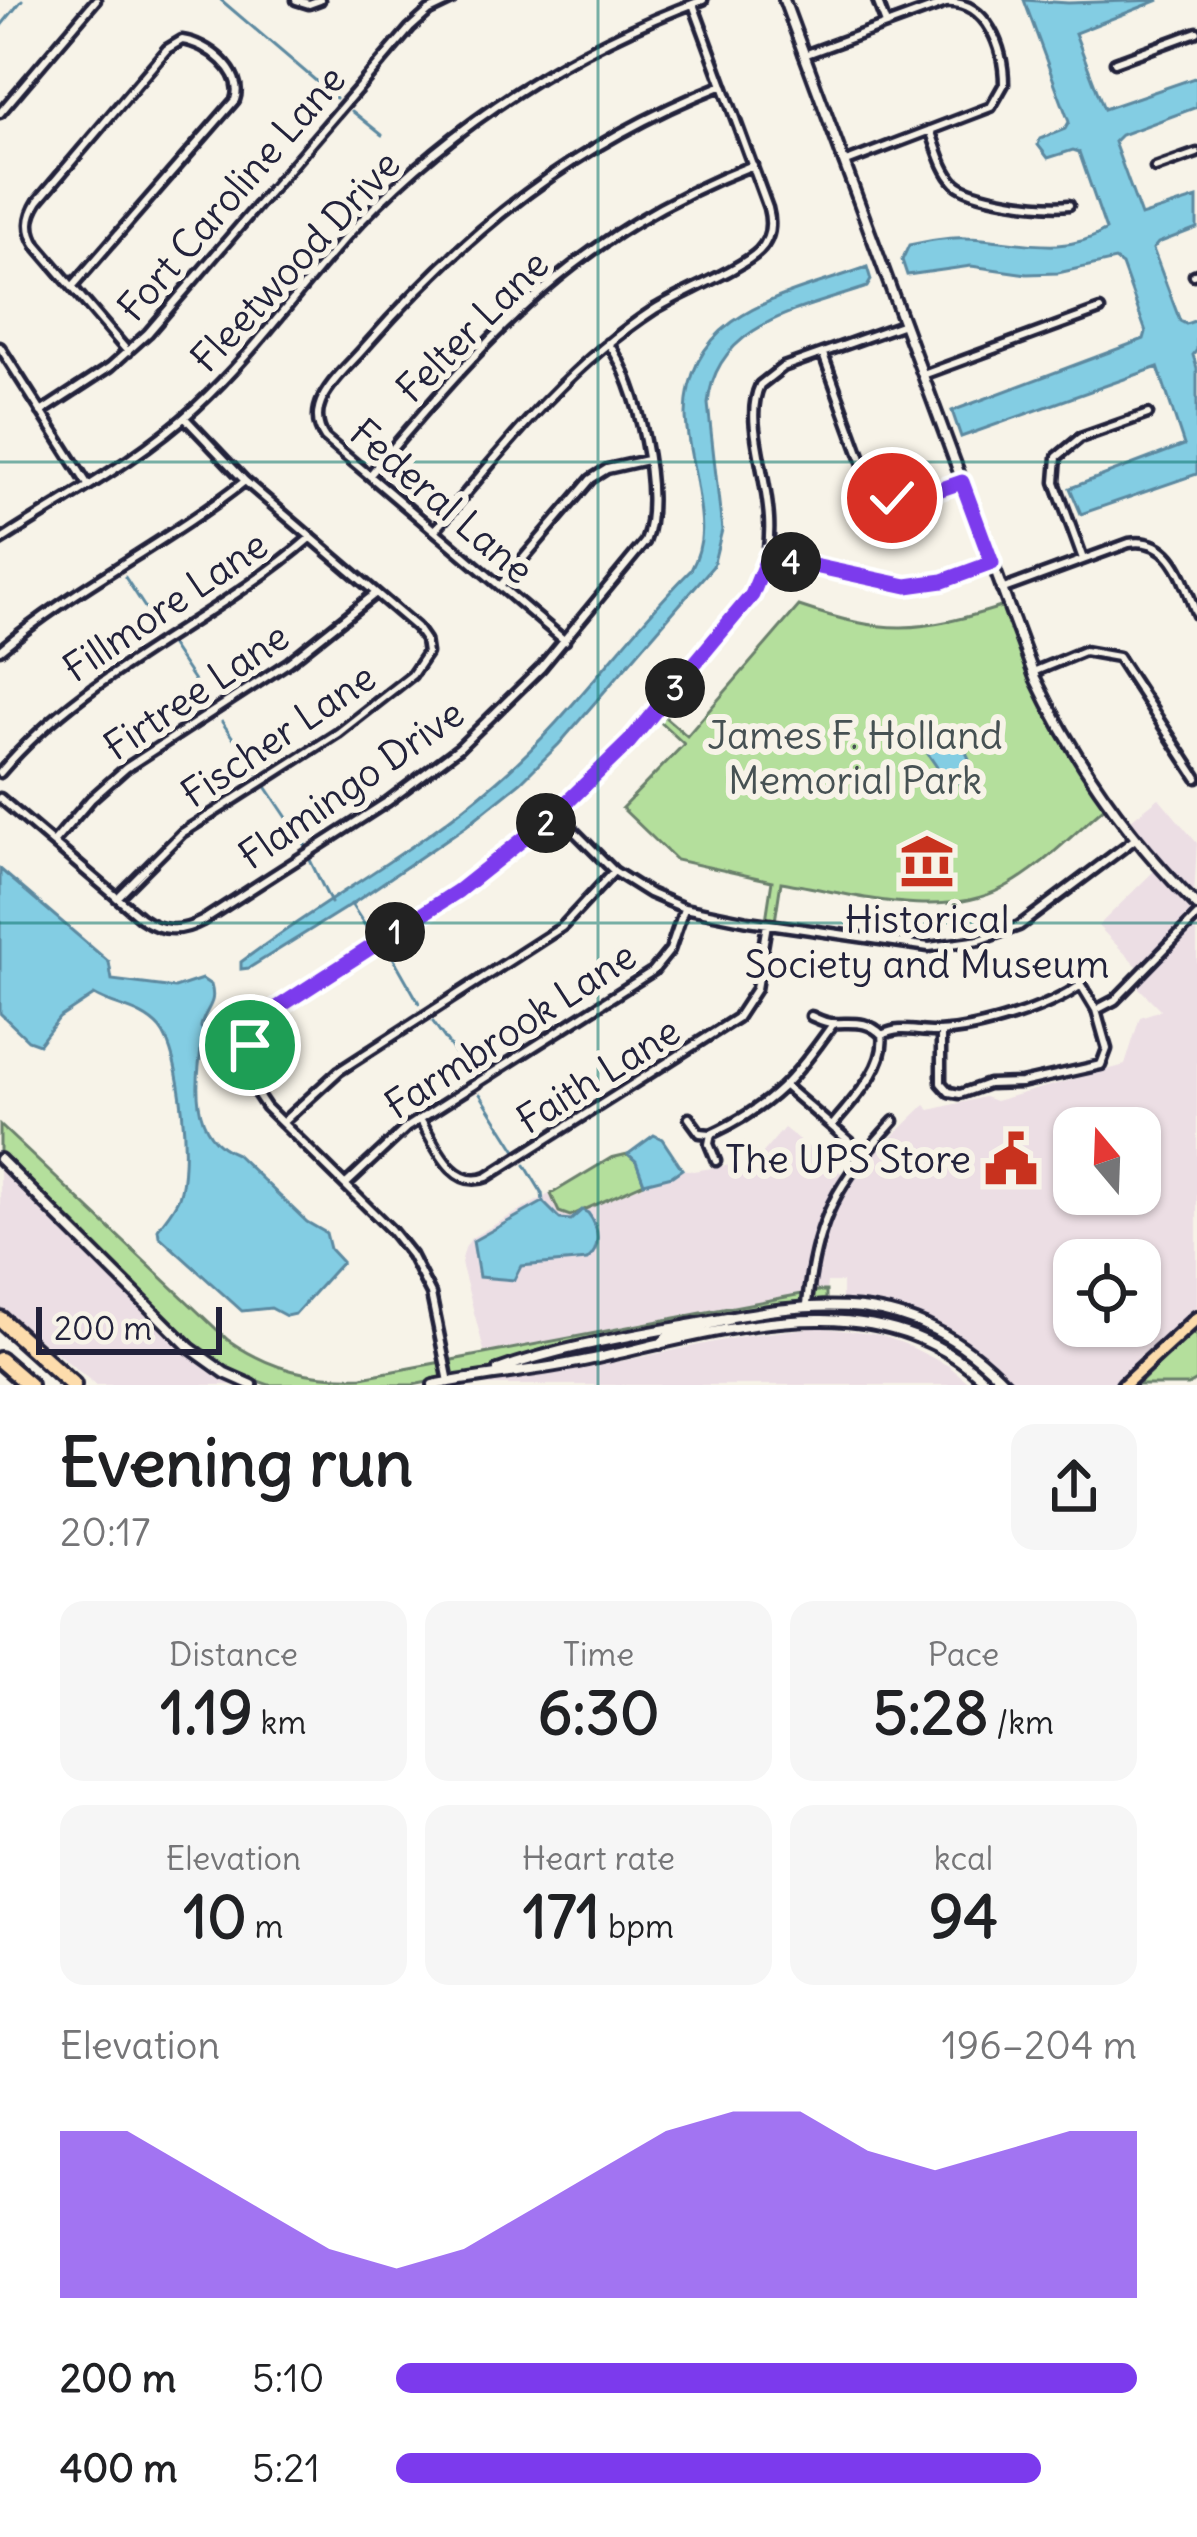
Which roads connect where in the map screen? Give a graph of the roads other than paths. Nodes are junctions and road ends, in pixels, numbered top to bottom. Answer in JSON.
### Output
{"nodes":[{"id":1,"x":96,"y":0,"type":"edge"},
{"id":2,"x":296,"y":0,"type":"edge"},
{"id":3,"x":320,"y":0,"type":"edge"},
{"id":4,"x":452,"y":0,"type":"edge"},
{"id":5,"x":703,"y":0,"type":"edge"},
{"id":6,"x":784,"y":0,"type":"edge"},
{"id":7,"x":877,"y":0,"type":"edge"},
{"id":8,"x":693,"y":4,"type":"junction"},
{"id":9,"x":886,"y":24,"type":"junction"},
{"id":10,"x":1197,"y":32,"type":"edge"},
{"id":11,"x":804,"y":55,"type":"junction"},
{"id":12,"x":1115,"y":62,"type":"dead end"},
{"id":13,"x":723,"y":85,"type":"junction"},
{"id":14,"x":0,"y":113,"type":"edge"},
{"id":15,"x":931,"y":130,"type":"junction"},
{"id":16,"x":1197,"y":153,"type":"edge"},
{"id":17,"x":844,"y":163,"type":"junction"},
{"id":18,"x":753,"y":165,"type":"junction"},
{"id":19,"x":1155,"y":168,"type":"dead end"},
{"id":20,"x":1069,"y":205,"type":"dead end"},
{"id":21,"x":72,"y":287,"type":"junction"},
{"id":22,"x":1100,"y":310,"type":"dead end"},
{"id":23,"x":904,"y":324,"type":"junction"},
{"id":24,"x":608,"y":343,"type":"junction"},
{"id":25,"x":0,"y":347,"type":"edge"},
{"id":26,"x":128,"y":352,"type":"junction"},
{"id":27,"x":823,"y":353,"type":"junction"},
{"id":28,"x":923,"y":375,"type":"junction"},
{"id":29,"x":41,"y":412,"type":"junction"},
{"id":30,"x":1148,"y":414,"type":"dead end"},
{"id":31,"x":185,"y":418,"type":"junction"},
{"id":32,"x":646,"y":460,"type":"junction"},
{"id":33,"x":370,"y":475,"type":"junction"},
{"id":34,"x":245,"y":481,"type":"junction"},
{"id":35,"x":962,"y":482,"type":"junction"},
{"id":36,"x":88,"y":485,"type":"junction"},
{"id":37,"x":435,"y":530,"type":"junction"},
{"id":38,"x":311,"y":537,"type":"junction"},
{"id":39,"x":0,"y":542,"type":"edge"},
{"id":40,"x":768,"y":556,"type":"junction"},
{"id":41,"x":1083,"y":559,"type":"junction"},
{"id":42,"x":992,"y":563,"type":"junction"},
{"id":43,"x":500,"y":586,"type":"junction"},
{"id":44,"x":1001,"y":590,"type":"junction"},
{"id":45,"x":376,"y":592,"type":"junction"},
{"id":46,"x":1197,"y":615,"type":"edge"},
{"id":47,"x":565,"y":641,"type":"junction"},
{"id":48,"x":0,"y":650,"type":"edge"},
{"id":49,"x":1033,"y":672,"type":"junction"},
{"id":50,"x":0,"y":773,"type":"edge"},
{"id":51,"x":1197,"y":778,"type":"edge"},
{"id":52,"x":0,"y":798,"type":"edge"},
{"id":53,"x":556,"y":813,"type":"junction"},
{"id":54,"x":1135,"y":839,"type":"junction"},
{"id":55,"x":52,"y":843,"type":"junction"},
{"id":56,"x":614,"y":871,"type":"junction"},
{"id":57,"x":117,"y":898,"type":"junction"},
{"id":58,"x":1197,"y":906,"type":"edge"},
{"id":59,"x":684,"y":908,"type":"junction"},
{"id":60,"x":1197,"y":916,"type":"edge"},
{"id":61,"x":767,"y":924,"type":"junction"},
{"id":62,"x":1070,"y":972,"type":"dead end"},
{"id":63,"x":1081,"y":985,"type":"junction"},
{"id":64,"x":1096,"y":1010,"type":"junction"},
{"id":65,"x":811,"y":1016,"type":"dead end"},
{"id":66,"x":833,"y":1024,"type":"junction"},
{"id":67,"x":941,"y":1032,"type":"junction"},
{"id":68,"x":882,"y":1035,"type":"junction"},
{"id":69,"x":785,"y":1086,"type":"junction"},
{"id":70,"x":689,"y":1118,"type":"dead end"},
{"id":71,"x":420,"y":1119,"type":"junction"},
{"id":72,"x":893,"y":1121,"type":"dead end"},
{"id":73,"x":282,"y":1123,"type":"junction"},
{"id":74,"x":832,"y":1126,"type":"junction"},
{"id":75,"x":711,"y":1134,"type":"junction"},
{"id":76,"x":864,"y":1154,"type":"junction"},
{"id":77,"x":0,"y":1159,"type":"edge"},
{"id":78,"x":716,"y":1161,"type":"dead end"},
{"id":79,"x":345,"y":1185,"type":"junction"},
{"id":80,"x":807,"y":1304,"type":"junction"},
{"id":81,"x":731,"y":1317,"type":"junction"},
{"id":82,"x":1197,"y":1318,"type":"edge"},
{"id":83,"x":0,"y":1319,"type":"edge"},
{"id":84,"x":0,"y":1330,"type":"edge"},
{"id":85,"x":659,"y":1345,"type":"junction"},
{"id":86,"x":0,"y":1360,"type":"edge"},
{"id":87,"x":0,"y":1370,"type":"edge"},
{"id":88,"x":485,"y":1375,"type":"junction"},
{"id":89,"x":449,"y":1382,"type":"junction"},
{"id":90,"x":15,"y":1385,"type":"edge"},
{"id":91,"x":28,"y":1385,"type":"edge"},
{"id":92,"x":63,"y":1385,"type":"edge"},
{"id":93,"x":73,"y":1385,"type":"edge"},
{"id":94,"x":252,"y":1385,"type":"edge"},
{"id":95,"x":434,"y":1385,"type":"edge"},
{"id":96,"x":989,"y":1385,"type":"edge"},
{"id":97,"x":1007,"y":1385,"type":"edge"},
{"id":98,"x":1124,"y":1385,"type":"edge"}],
"edges":[{"from":1,"to":14,"type":"street"},
{"from":2,"to":3,"type":"street"},
{"from":4,"to":26,"type":"street","name":"Fort Caroline Lane"},
{"from":5,"to":8,"type":"street","name":"Fleetwood Drive"},
{"from":6,"to":11,"type":"street"},
{"from":7,"to":9,"type":"street"},
{"from":8,"to":13,"type":"street"},
{"from":8,"to":31,"type":"street","name":"Fleetwood Drive"},
{"from":9,"to":11,"type":"street"},
{"from":9,"to":15,"type":"street"},
{"from":10,"to":12,"type":"street"},
{"from":11,"to":17,"type":"street"},
{"from":13,"to":18,"type":"street"},
{"from":13,"to":33,"type":"street","name":"Federal Lane"},
{"from":15,"to":17,"type":"street"},
{"from":15,"to":20,"type":"street"},
{"from":16,"to":19,"type":"street"},
{"from":17,"to":23,"type":"street"},
{"from":18,"to":24,"type":"street"},
{"from":18,"to":33,"type":"street","name":"Felter Lane"},
{"from":21,"to":21,"type":"street"},
{"from":21,"to":26,"type":"street"},
{"from":22,"to":28,"type":"street"},
{"from":23,"to":27,"type":"street"},
{"from":23,"to":28,"type":"street"},
{"from":24,"to":32,"type":"street","name":"Flamingo Drive"},
{"from":24,"to":37,"type":"street"},
{"from":25,"to":29,"type":"street"},
{"from":26,"to":29,"type":"street","name":"Fort Caroline Lane"},
{"from":27,"to":35,"type":"street"},
{"from":27,"to":40,"type":"street"},
{"from":28,"to":35,"type":"street"},
{"from":29,"to":36,"type":"street"},
{"from":30,"to":41,"type":"street"},
{"from":31,"to":34,"type":"street","name":"Fischer Lane"},
{"from":31,"to":36,"type":"street","name":"Fleetwood Drive"},
{"from":32,"to":43,"type":"street"},
{"from":32,"to":47,"type":"street","name":"Flamingo Drive"},
{"from":33,"to":37,"type":"street","name":"Federal Lane"},
{"from":34,"to":38,"type":"street","name":"Fischer Lane"},
{"from":34,"to":48,"type":"street"},
{"from":35,"to":42,"type":"street"},
{"from":36,"to":39,"type":"street","name":"Fleetwood Drive"},
{"from":37,"to":43,"type":"street","name":"Federal Lane"},
{"from":38,"to":45,"type":"street","name":"Fischer Lane"},
{"from":38,"to":50,"type":"street","name":"Fillmore Lane"},
{"from":40,"to":42,"type":"street"},
{"from":40,"to":53,"type":"street"},
{"from":41,"to":44,"type":"street"},
{"from":41,"to":46,"type":"street"},
{"from":42,"to":44,"type":"street"},
{"from":43,"to":47,"type":"street","name":"Federal Lane"},
{"from":44,"to":49,"type":"street"},
{"from":45,"to":55,"type":"street","name":"Firtree Lane"},
{"from":45,"to":57,"type":"street","name":"Fischer Lane"},
{"from":47,"to":57,"type":"street","name":"Flamingo Drive"},
{"from":49,"to":51,"type":"street"},
{"from":49,"to":54,"type":"street"},
{"from":52,"to":55,"type":"street","name":"Flamingo Drive"},
{"from":53,"to":56,"type":"street"},
{"from":53,"to":73,"type":"street"},
{"from":54,"to":58,"type":"street"},
{"from":54,"to":61,"type":"street"},
{"from":55,"to":57,"type":"street","name":"Flamingo Drive"},
{"from":56,"to":59,"type":"street"},
{"from":56,"to":73,"type":"street"},
{"from":59,"to":61,"type":"street"},
{"from":59,"to":71,"type":"street","name":"Farmbrook Lane"},
{"from":60,"to":64,"type":"street"},
{"from":61,"to":71,"type":"street","name":"Faith Lane"},
{"from":62,"to":63,"type":"street"},
{"from":63,"to":64,"type":"street"},
{"from":63,"to":67,"type":"street"},
{"from":64,"to":67,"type":"street"},
{"from":65,"to":66,"type":"street"},
{"from":66,"to":68,"type":"street"},
{"from":66,"to":69,"type":"street"},
{"from":67,"to":68,"type":"street"},
{"from":68,"to":74,"type":"street"},
{"from":69,"to":74,"type":"street"},
{"from":69,"to":75,"type":"street"},
{"from":70,"to":75,"type":"street"},
{"from":71,"to":79,"type":"street","name":"Farmbrook Lane"},
{"from":72,"to":76,"type":"street"},
{"from":73,"to":79,"type":"street"},
{"from":74,"to":76,"type":"street"},
{"from":75,"to":78,"type":"street"},
{"from":76,"to":80,"type":"street"},
{"from":77,"to":94,"type":"street"},
{"from":79,"to":89,"type":"street"},
{"from":80,"to":81,"type":"street"},
{"from":80,"to":97,"type":"street"},
{"from":81,"to":85,"type":"street"},
{"from":81,"to":88,"type":"street"},
{"from":82,"to":98,"type":"main road"},
{"from":83,"to":93,"type":"highway"},
{"from":84,"to":92,"type":"highway"},
{"from":85,"to":88,"type":"street"},
{"from":85,"to":96,"type":"street"},
{"from":86,"to":91,"type":"highway"},
{"from":87,"to":90,"type":"highway"},
{"from":88,"to":89,"type":"street"},
{"from":89,"to":95,"type":"street"}]}
